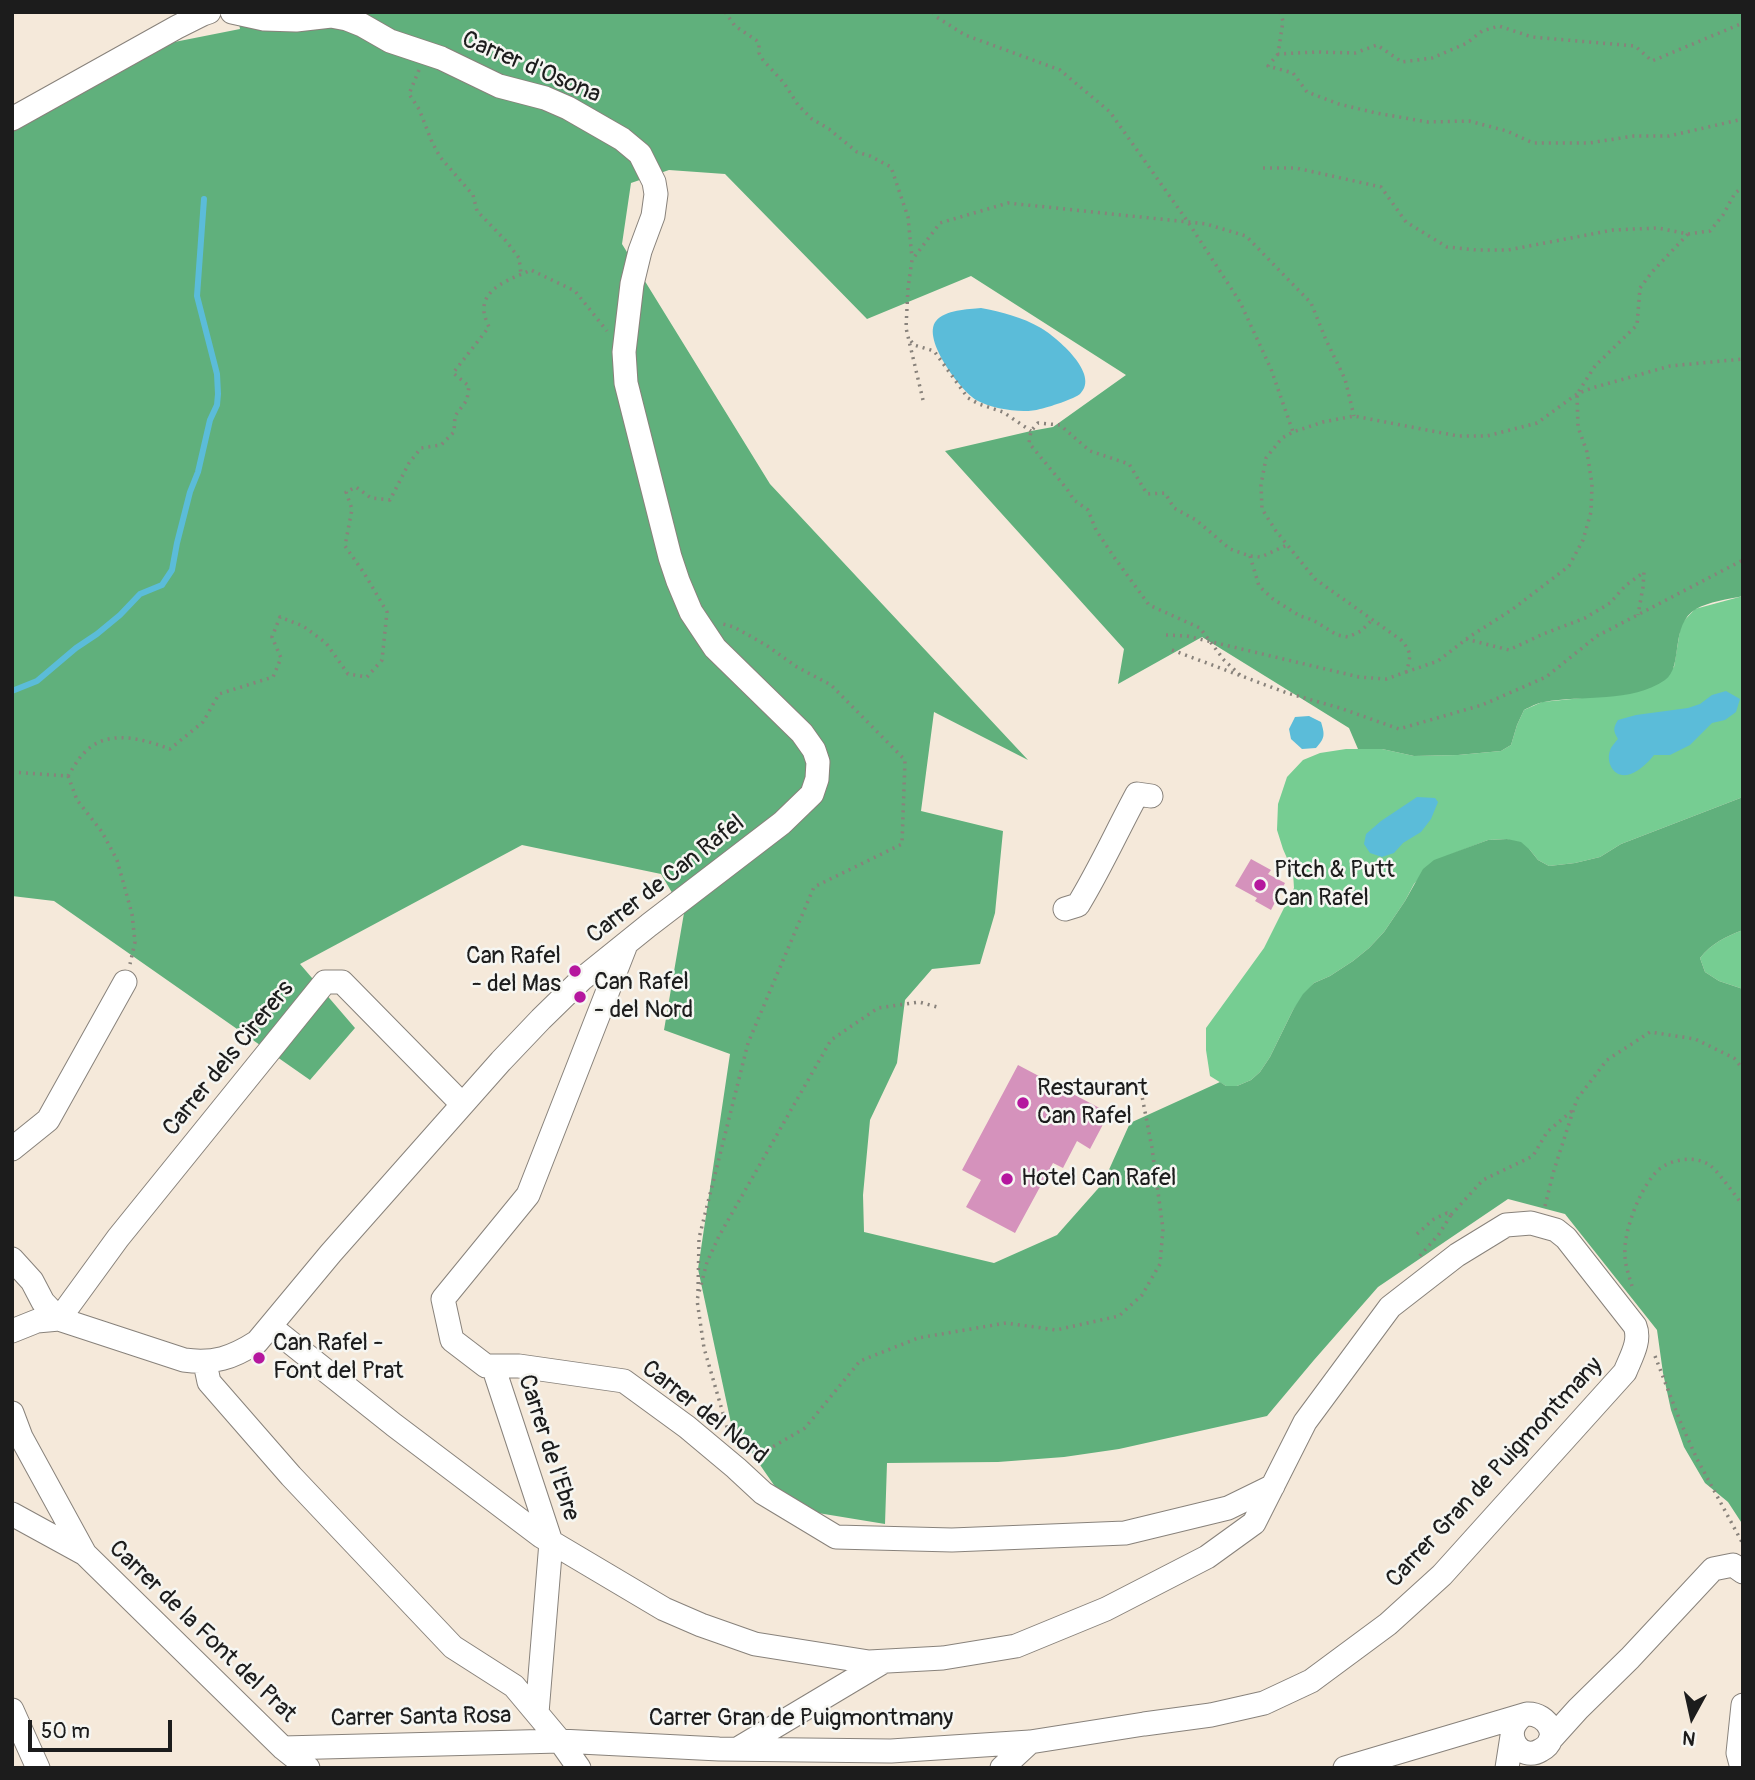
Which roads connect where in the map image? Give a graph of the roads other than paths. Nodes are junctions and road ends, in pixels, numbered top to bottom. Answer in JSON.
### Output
{"nodes":[{"id":1,"x":209,"y":12,"type":"edge"},
{"id":2,"x":232,"y":12,"type":"edge"},
{"id":3,"x":12,"y":119,"type":"edge"},
{"id":4,"x":656,"y":194,"type":"joint"},
{"id":5,"x":1151,"y":796,"type":"dead end"},
{"id":6,"x":1065,"y":909,"type":"dead end"},
{"id":7,"x":626,"y":944,"type":"junction"},
{"id":8,"x":125,"y":982,"type":"road end"},
{"id":9,"x":462,"y":1104,"type":"junction"},
{"id":10,"x":12,"y":1149,"type":"edge"},
{"id":11,"x":12,"y":1259,"type":"edge"},
{"id":12,"x":59,"y":1319,"type":"junction"},
{"id":13,"x":271,"y":1326,"type":"junction"},
{"id":14,"x":13,"y":1333,"type":"edge"},
{"id":15,"x":205,"y":1363,"type":"junction"},
{"id":16,"x":494,"y":1366,"type":"junction"},
{"id":17,"x":12,"y":1413,"type":"edge"},
{"id":18,"x":1273,"y":1486,"type":"junction"},
{"id":19,"x":12,"y":1514,"type":"edge"},
{"id":20,"x":551,"y":1542,"type":"junction"},
{"id":21,"x":85,"y":1554,"type":"junction"},
{"id":22,"x":1743,"y":1572,"type":"edge"},
{"id":23,"x":883,"y":1662,"type":"junction"},
{"id":24,"x":1743,"y":1705,"type":"edge"},
{"id":25,"x":12,"y":1710,"type":"edge"},
{"id":26,"x":537,"y":1713,"type":"junction"},
{"id":27,"x":560,"y":1741,"type":"junction"},
{"id":28,"x":1030,"y":1742,"type":"junction"},
{"id":29,"x":1520,"y":1747,"type":"edge"},
{"id":30,"x":283,"y":1748,"type":"junction"},
{"id":31,"x":739,"y":1748,"type":"junction"},
{"id":32,"x":38,"y":1768,"type":"edge"},
{"id":33,"x":308,"y":1768,"type":"edge"},
{"id":34,"x":579,"y":1768,"type":"edge"},
{"id":35,"x":1002,"y":1768,"type":"edge"},
{"id":36,"x":1345,"y":1768,"type":"edge"},
{"id":37,"x":1742,"y":1768,"type":"edge"}],
"edges":[{"from":1,"to":3,"type":"street"},
{"from":2,"to":4,"type":"street","name":"Carrer d'Osona"},
{"from":4,"to":7,"type":"street","name":"Carrer de Can Rafel"},
{"from":5,"to":6,"type":"street"},
{"from":7,"to":9,"type":"street","name":"Carrer de Can Rafel"},
{"from":7,"to":16,"type":"street","name":"Carrer del Nord"},
{"from":8,"to":10,"type":"street"},
{"from":9,"to":12,"type":"street","name":"Carrer dels Cirerers"},
{"from":9,"to":13,"type":"street","name":"Carrer de Can Rafel"},
{"from":11,"to":12,"type":"street"},
{"from":12,"to":14,"type":"street","name":"Carrer de Can Rafel"},
{"from":12,"to":15,"type":"street","name":"Carrer de Can Rafel"},
{"from":13,"to":15,"type":"street","name":"Carrer de Can Rafel"},
{"from":13,"to":20,"type":"street"},
{"from":15,"to":26,"type":"street"},
{"from":16,"to":18,"type":"street","name":"Carrer del Nord"},
{"from":16,"to":20,"type":"street","name":"Carrer de l'Ebre"},
{"from":17,"to":21,"type":"street","name":"Carrer de la Font del Prat"},
{"from":18,"to":23,"type":"street"},
{"from":18,"to":28,"type":"street","name":"Carrer Gran de Puigmontmany"},
{"from":19,"to":21,"type":"street"},
{"from":20,"to":23,"type":"street"},
{"from":20,"to":26,"type":"street","name":"Carrer de l'Ebre"},
{"from":21,"to":30,"type":"street","name":"Carrer de la Font del Prat"},
{"from":22,"to":29,"type":"street"},
{"from":23,"to":31,"type":"street"},
{"from":24,"to":37,"type":"street"},
{"from":25,"to":32,"type":"street"},
{"from":26,"to":27,"type":"street"},
{"from":27,"to":30,"type":"street","name":"Carrer Santa Rosa"},
{"from":27,"to":31,"type":"street","name":"Carrer Gran de Puigmontmany"},
{"from":27,"to":34,"type":"street"},
{"from":28,"to":31,"type":"street","name":"Carrer Gran de Puigmontmany"},
{"from":28,"to":35,"type":"street"},
{"from":29,"to":36,"type":"street"},
{"from":30,"to":33,"type":"street","name":"Carrer de la Font del Prat"}]}
